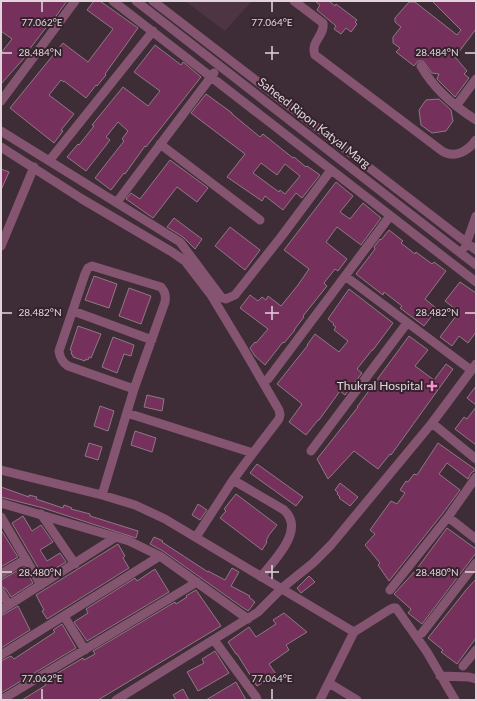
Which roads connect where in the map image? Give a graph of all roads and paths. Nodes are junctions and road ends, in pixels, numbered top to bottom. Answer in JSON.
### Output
{"nodes":[{"id":1,"x":75,"y":1,"type":"edge"},
{"id":2,"x":113,"y":1,"type":"edge"},
{"id":3,"x":136,"y":1,"type":"edge"},
{"id":4,"x":153,"y":1,"type":"edge"},
{"id":5,"x":294,"y":1,"type":"edge"},
{"id":6,"x":153,"y":31,"type":"junction"},
{"id":7,"x":220,"y":66,"type":"junction"},
{"id":8,"x":421,"y":66,"type":"dead end"},
{"id":9,"x":211,"y":77,"type":"junction"},
{"id":10,"x":476,"y":79,"type":"edge"},
{"id":11,"x":1,"y":101,"type":"edge"},
{"id":12,"x":456,"y":106,"type":"junction"},
{"id":13,"x":476,"y":120,"type":"edge"},
{"id":14,"x":1,"y":131,"type":"edge"},
{"id":15,"x":476,"y":140,"type":"edge"},
{"id":16,"x":160,"y":144,"type":"junction"},
{"id":17,"x":1,"y":147,"type":"edge"},
{"id":18,"x":49,"y":161,"type":"junction"},
{"id":19,"x":34,"y":168,"type":"junction"},
{"id":20,"x":331,"y":170,"type":"junction"},
{"id":21,"x":117,"y":202,"type":"junction"},
{"id":22,"x":390,"y":216,"type":"junction"},
{"id":23,"x":476,"y":216,"type":"edge"},
{"id":24,"x":260,"y":220,"type":"dead end"},
{"id":25,"x":467,"y":244,"type":"junction"},
{"id":26,"x":1,"y":246,"type":"edge"},
{"id":27,"x":476,"y":250,"type":"edge"},
{"id":28,"x":462,"y":254,"type":"junction"},
{"id":29,"x":476,"y":265,"type":"edge"},
{"id":30,"x":345,"y":276,"type":"junction"},
{"id":31,"x":476,"y":282,"type":"edge"},
{"id":32,"x":73,"y":311,"type":"junction"},
{"id":33,"x":407,"y":323,"type":"junction"},
{"id":34,"x":152,"y":340,"type":"junction"},
{"id":35,"x":474,"y":367,"type":"edge"},
{"id":36,"x":268,"y":379,"type":"dead end"},
{"id":37,"x":134,"y":389,"type":"junction"},
{"id":38,"x":127,"y":413,"type":"junction"},
{"id":39,"x":432,"y":423,"type":"junction"},
{"id":40,"x":311,"y":451,"type":"dead end"},
{"id":41,"x":253,"y":453,"type":"junction"},
{"id":42,"x":476,"y":459,"type":"edge"},
{"id":43,"x":1,"y":470,"type":"edge"},
{"id":44,"x":476,"y":477,"type":"edge"},
{"id":45,"x":234,"y":480,"type":"junction"},
{"id":46,"x":102,"y":495,"type":"junction"},
{"id":47,"x":1,"y":502,"type":"edge"},
{"id":48,"x":41,"y":514,"type":"junction"},
{"id":49,"x":1,"y":517,"type":"edge"},
{"id":50,"x":448,"y":517,"type":"junction"},
{"id":51,"x":116,"y":537,"type":"junction"},
{"id":52,"x":196,"y":537,"type":"junction"},
{"id":53,"x":476,"y":539,"type":"edge"},
{"id":54,"x":160,"y":556,"type":"junction"},
{"id":55,"x":26,"y":559,"type":"junction"},
{"id":56,"x":476,"y":563,"type":"edge"},
{"id":57,"x":74,"y":564,"type":"junction"},
{"id":58,"x":1,"y":574,"type":"edge"},
{"id":59,"x":261,"y":576,"type":"junction"},
{"id":60,"x":197,"y":582,"type":"junction"},
{"id":61,"x":41,"y":585,"type":"junction"},
{"id":62,"x":282,"y":588,"type":"junction"},
{"id":63,"x":390,"y":590,"type":"dead end"},
{"id":64,"x":1,"y":592,"type":"edge"},
{"id":65,"x":5,"y":608,"type":"edge"},
{"id":66,"x":64,"y":616,"type":"junction"},
{"id":67,"x":248,"y":619,"type":"junction"},
{"id":68,"x":354,"y":632,"type":"junction"},
{"id":69,"x":422,"y":633,"type":"dead end"},
{"id":70,"x":214,"y":640,"type":"junction"},
{"id":71,"x":85,"y":650,"type":"junction"},
{"id":72,"x":476,"y":650,"type":"edge"},
{"id":73,"x":1,"y":655,"type":"edge"},
{"id":74,"x":464,"y":666,"type":"dead end"},
{"id":75,"x":440,"y":676,"type":"junction"},
{"id":76,"x":476,"y":679,"type":"edge"},
{"id":77,"x":329,"y":682,"type":"junction"},
{"id":78,"x":1,"y":700,"type":"edge"},
{"id":79,"x":116,"y":700,"type":"edge"},
{"id":80,"x":257,"y":700,"type":"edge"},
{"id":81,"x":320,"y":700,"type":"edge"},
{"id":82,"x":357,"y":700,"type":"edge"},
{"id":83,"x":455,"y":700,"type":"edge"}],
"edges":[{"from":1,"to":11,"type":"street"},
{"from":2,"to":6,"type":"street"},
{"from":3,"to":7,"type":"street","name":"Saheed Ripon Katyal Marg"},
{"from":4,"to":25,"type":"street","name":"Saheed Ripon Katyal Marg"},
{"from":5,"to":15,"type":"street"},
{"from":6,"to":9,"type":"street"},
{"from":6,"to":18,"type":"street"},
{"from":7,"to":9,"type":"street"},
{"from":7,"to":28,"type":"street","name":"Saheed Ripon Katyal Marg"},
{"from":8,"to":12,"type":"street"},
{"from":9,"to":16,"type":"street"},
{"from":9,"to":20,"type":"street"},
{"from":10,"to":12,"type":"street"},
{"from":12,"to":13,"type":"street"},
{"from":14,"to":18,"type":"street"},
{"from":16,"to":21,"type":"street"},
{"from":16,"to":24,"type":"street"},
{"from":17,"to":19,"type":"street"},
{"from":18,"to":21,"type":"street"},
{"from":19,"to":26,"type":"street"},
{"from":19,"to":41,"type":"street"},
{"from":20,"to":21,"type":"street"},
{"from":20,"to":22,"type":"street"},
{"from":22,"to":30,"type":"street"},
{"from":22,"to":31,"type":"street"},
{"from":23,"to":25,"type":"street"},
{"from":25,"to":27,"type":"street","name":"Saheed Ripon Katyal Marg"},
{"from":25,"to":28,"type":"street"},
{"from":28,"to":29,"type":"street","name":"Saheed Ripon Katyal Marg"},
{"from":30,"to":33,"type":"street"},
{"from":30,"to":36,"type":"street"},
{"from":32,"to":34,"type":"street"},
{"from":32,"to":34,"type":"street"},
{"from":32,"to":37,"type":"street"},
{"from":33,"to":35,"type":"street"},
{"from":33,"to":40,"type":"street"},
{"from":34,"to":37,"type":"street"},
{"from":35,"to":39,"type":"street"},
{"from":37,"to":38,"type":"street"},
{"from":38,"to":41,"type":"street"},
{"from":38,"to":46,"type":"street"},
{"from":39,"to":42,"type":"street"},
{"from":39,"to":62,"type":"street"},
{"from":41,"to":45,"type":"street"},
{"from":43,"to":46,"type":"street"},
{"from":44,"to":50,"type":"street"},
{"from":45,"to":52,"type":"street"},
{"from":45,"to":59,"type":"street"},
{"from":46,"to":52,"type":"street"},
{"from":47,"to":48,"type":"street"},
{"from":48,"to":51,"type":"street"},
{"from":48,"to":57,"type":"street"},
{"from":49,"to":55,"type":"street"},
{"from":50,"to":53,"type":"street"},
{"from":50,"to":63,"type":"street"},
{"from":51,"to":54,"type":"street"},
{"from":51,"to":57,"type":"street"},
{"from":52,"to":59,"type":"street"},
{"from":54,"to":60,"type":"street"},
{"from":54,"to":66,"type":"street"},
{"from":55,"to":58,"type":"street"},
{"from":55,"to":61,"type":"street"},
{"from":56,"to":69,"type":"street"},
{"from":57,"to":61,"type":"street"},
{"from":59,"to":62,"type":"street"},
{"from":60,"to":67,"type":"street"},
{"from":60,"to":71,"type":"street"},
{"from":61,"to":65,"type":"street"},
{"from":62,"to":67,"type":"street"},
{"from":62,"to":68,"type":"street"},
{"from":64,"to":65,"type":"street"},
{"from":66,"to":71,"type":"street"},
{"from":66,"to":73,"type":"street"},
{"from":67,"to":70,"type":"street"},
{"from":68,"to":75,"type":"street"},
{"from":68,"to":77,"type":"street"},
{"from":70,"to":79,"type":"street"},
{"from":70,"to":80,"type":"street"},
{"from":71,"to":78,"type":"street"},
{"from":72,"to":74,"type":"street"},
{"from":75,"to":76,"type":"street"},
{"from":75,"to":83,"type":"street"},
{"from":77,"to":81,"type":"street"},
{"from":77,"to":82,"type":"street"}]}
